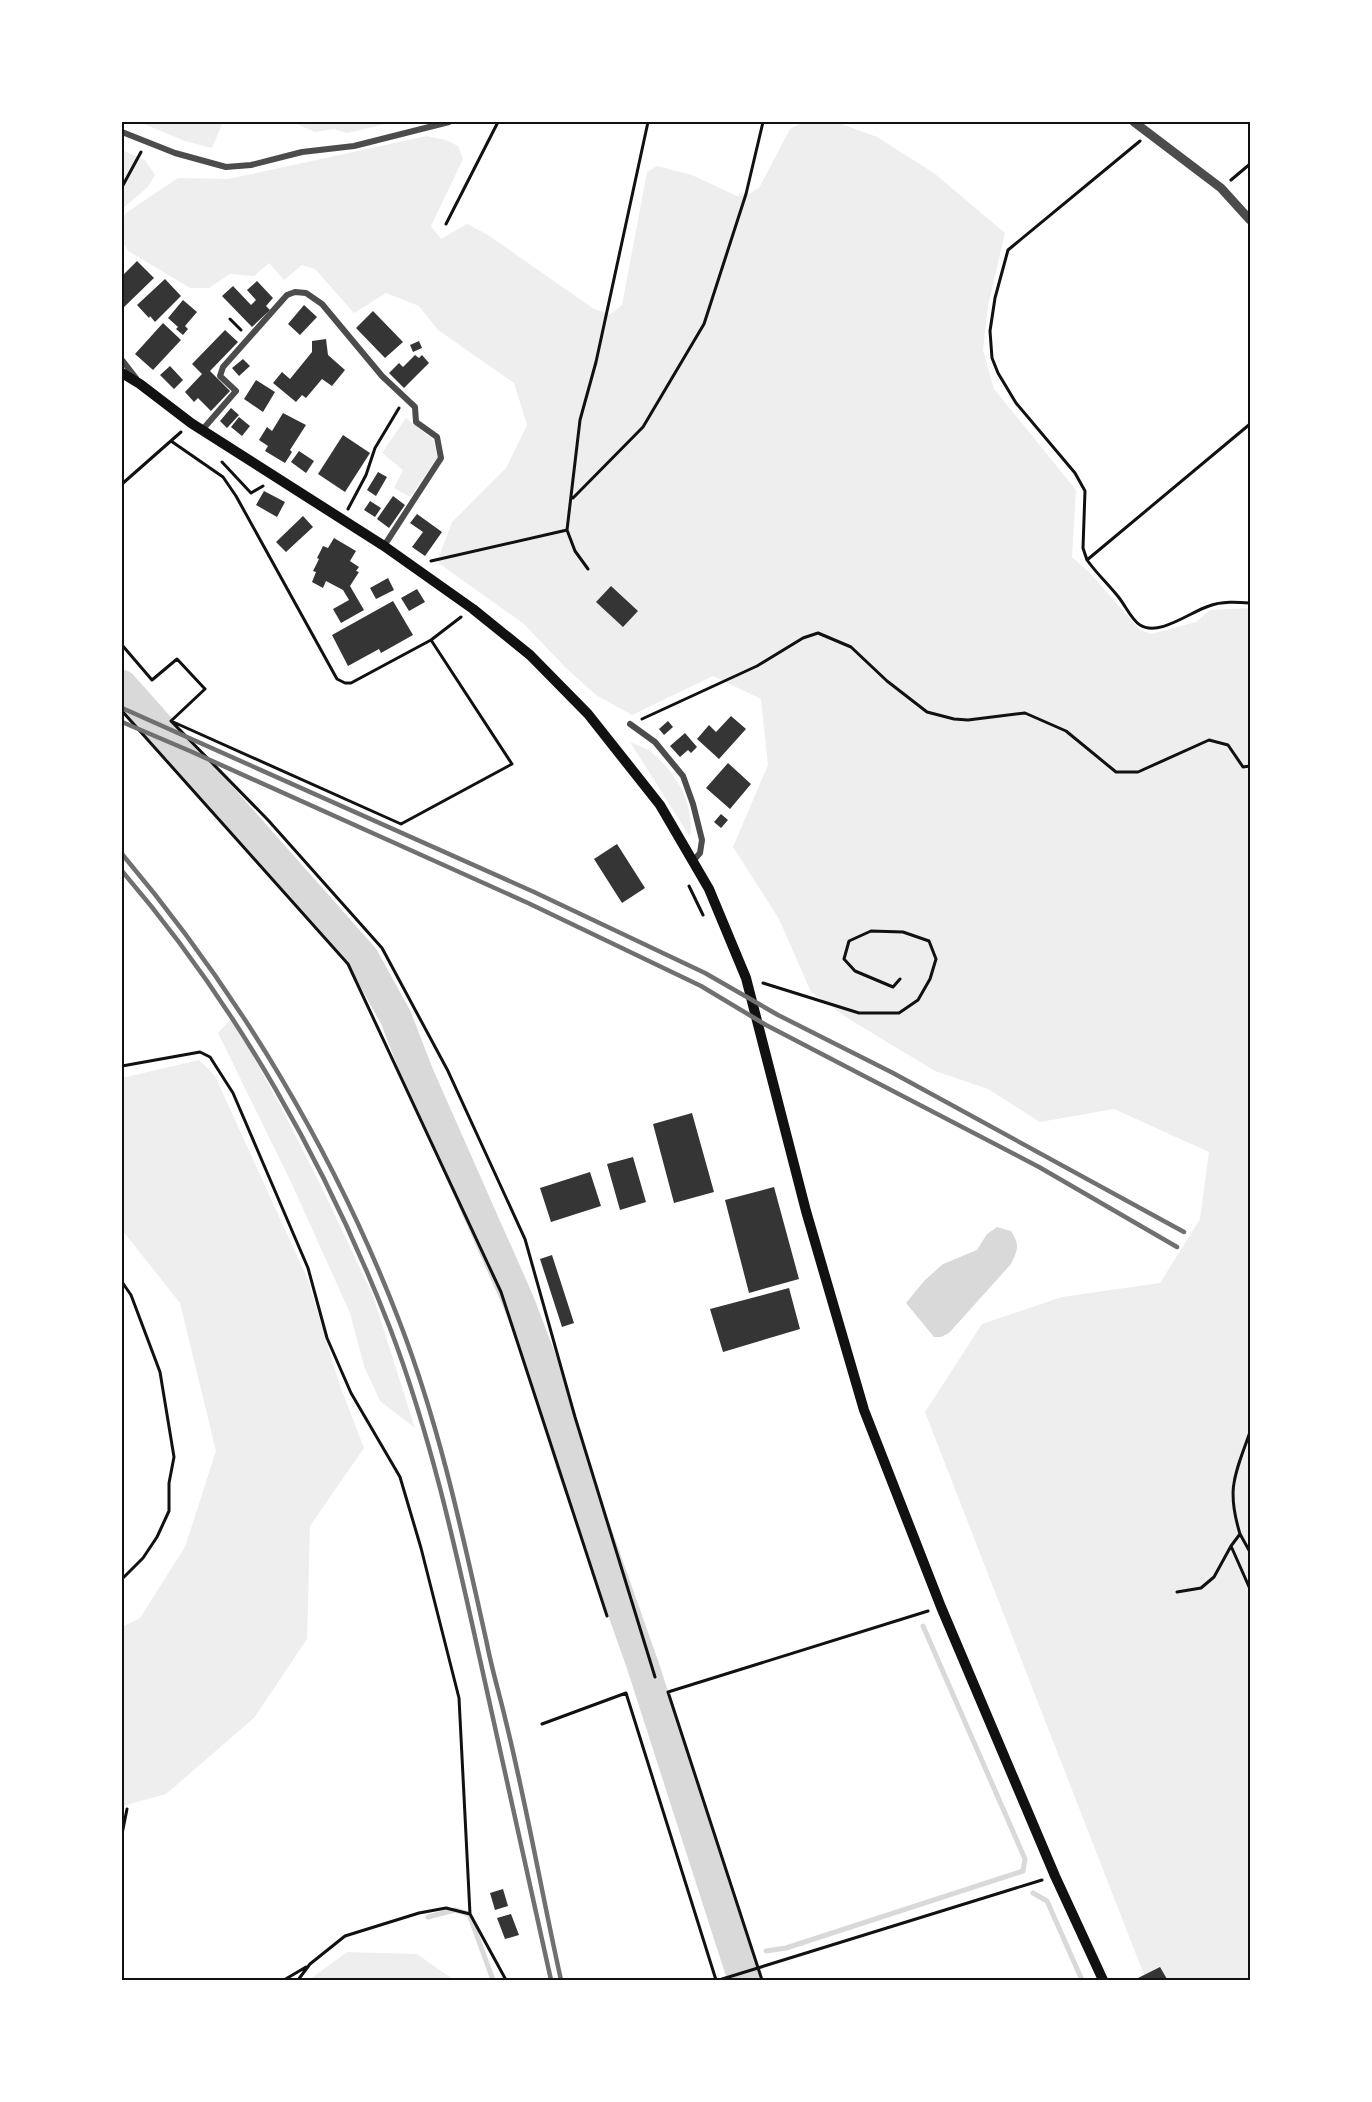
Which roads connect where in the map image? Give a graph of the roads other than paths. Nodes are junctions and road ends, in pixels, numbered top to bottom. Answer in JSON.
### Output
{"nodes":[{"id":1,"x":449,"y":122,"type":"edge"},
{"id":2,"x":1134,"y":122,"type":"edge"},
{"id":3,"x":122,"y":132,"type":"edge"},
{"id":4,"x":1251,"y":220,"type":"edge"},
{"id":5,"x":122,"y":360,"type":"edge"},
{"id":6,"x":122,"y":373,"type":"edge"},
{"id":7,"x":140,"y":384,"type":"junction"},
{"id":8,"x":203,"y":429,"type":"junction"},
{"id":9,"x":384,"y":546,"type":"junction"},
{"id":10,"x":630,"y":724,"type":"road end"},
{"id":11,"x":693,"y":861,"type":"junction"},
{"id":12,"x":1103,"y":1980,"type":"edge"}],
"edges":[{"from":1,"to":3,"type":"street"},
{"from":2,"to":4,"type":"street"},
{"from":5,"to":7,"type":"street"},
{"from":6,"to":7,"type":"main road"},
{"from":7,"to":8,"type":"main road"},
{"from":8,"to":9,"type":"main road"},
{"from":8,"to":9,"type":"street"},
{"from":9,"to":11,"type":"main road"},
{"from":10,"to":11,"type":"street"},
{"from":11,"to":12,"type":"main road"}]}
